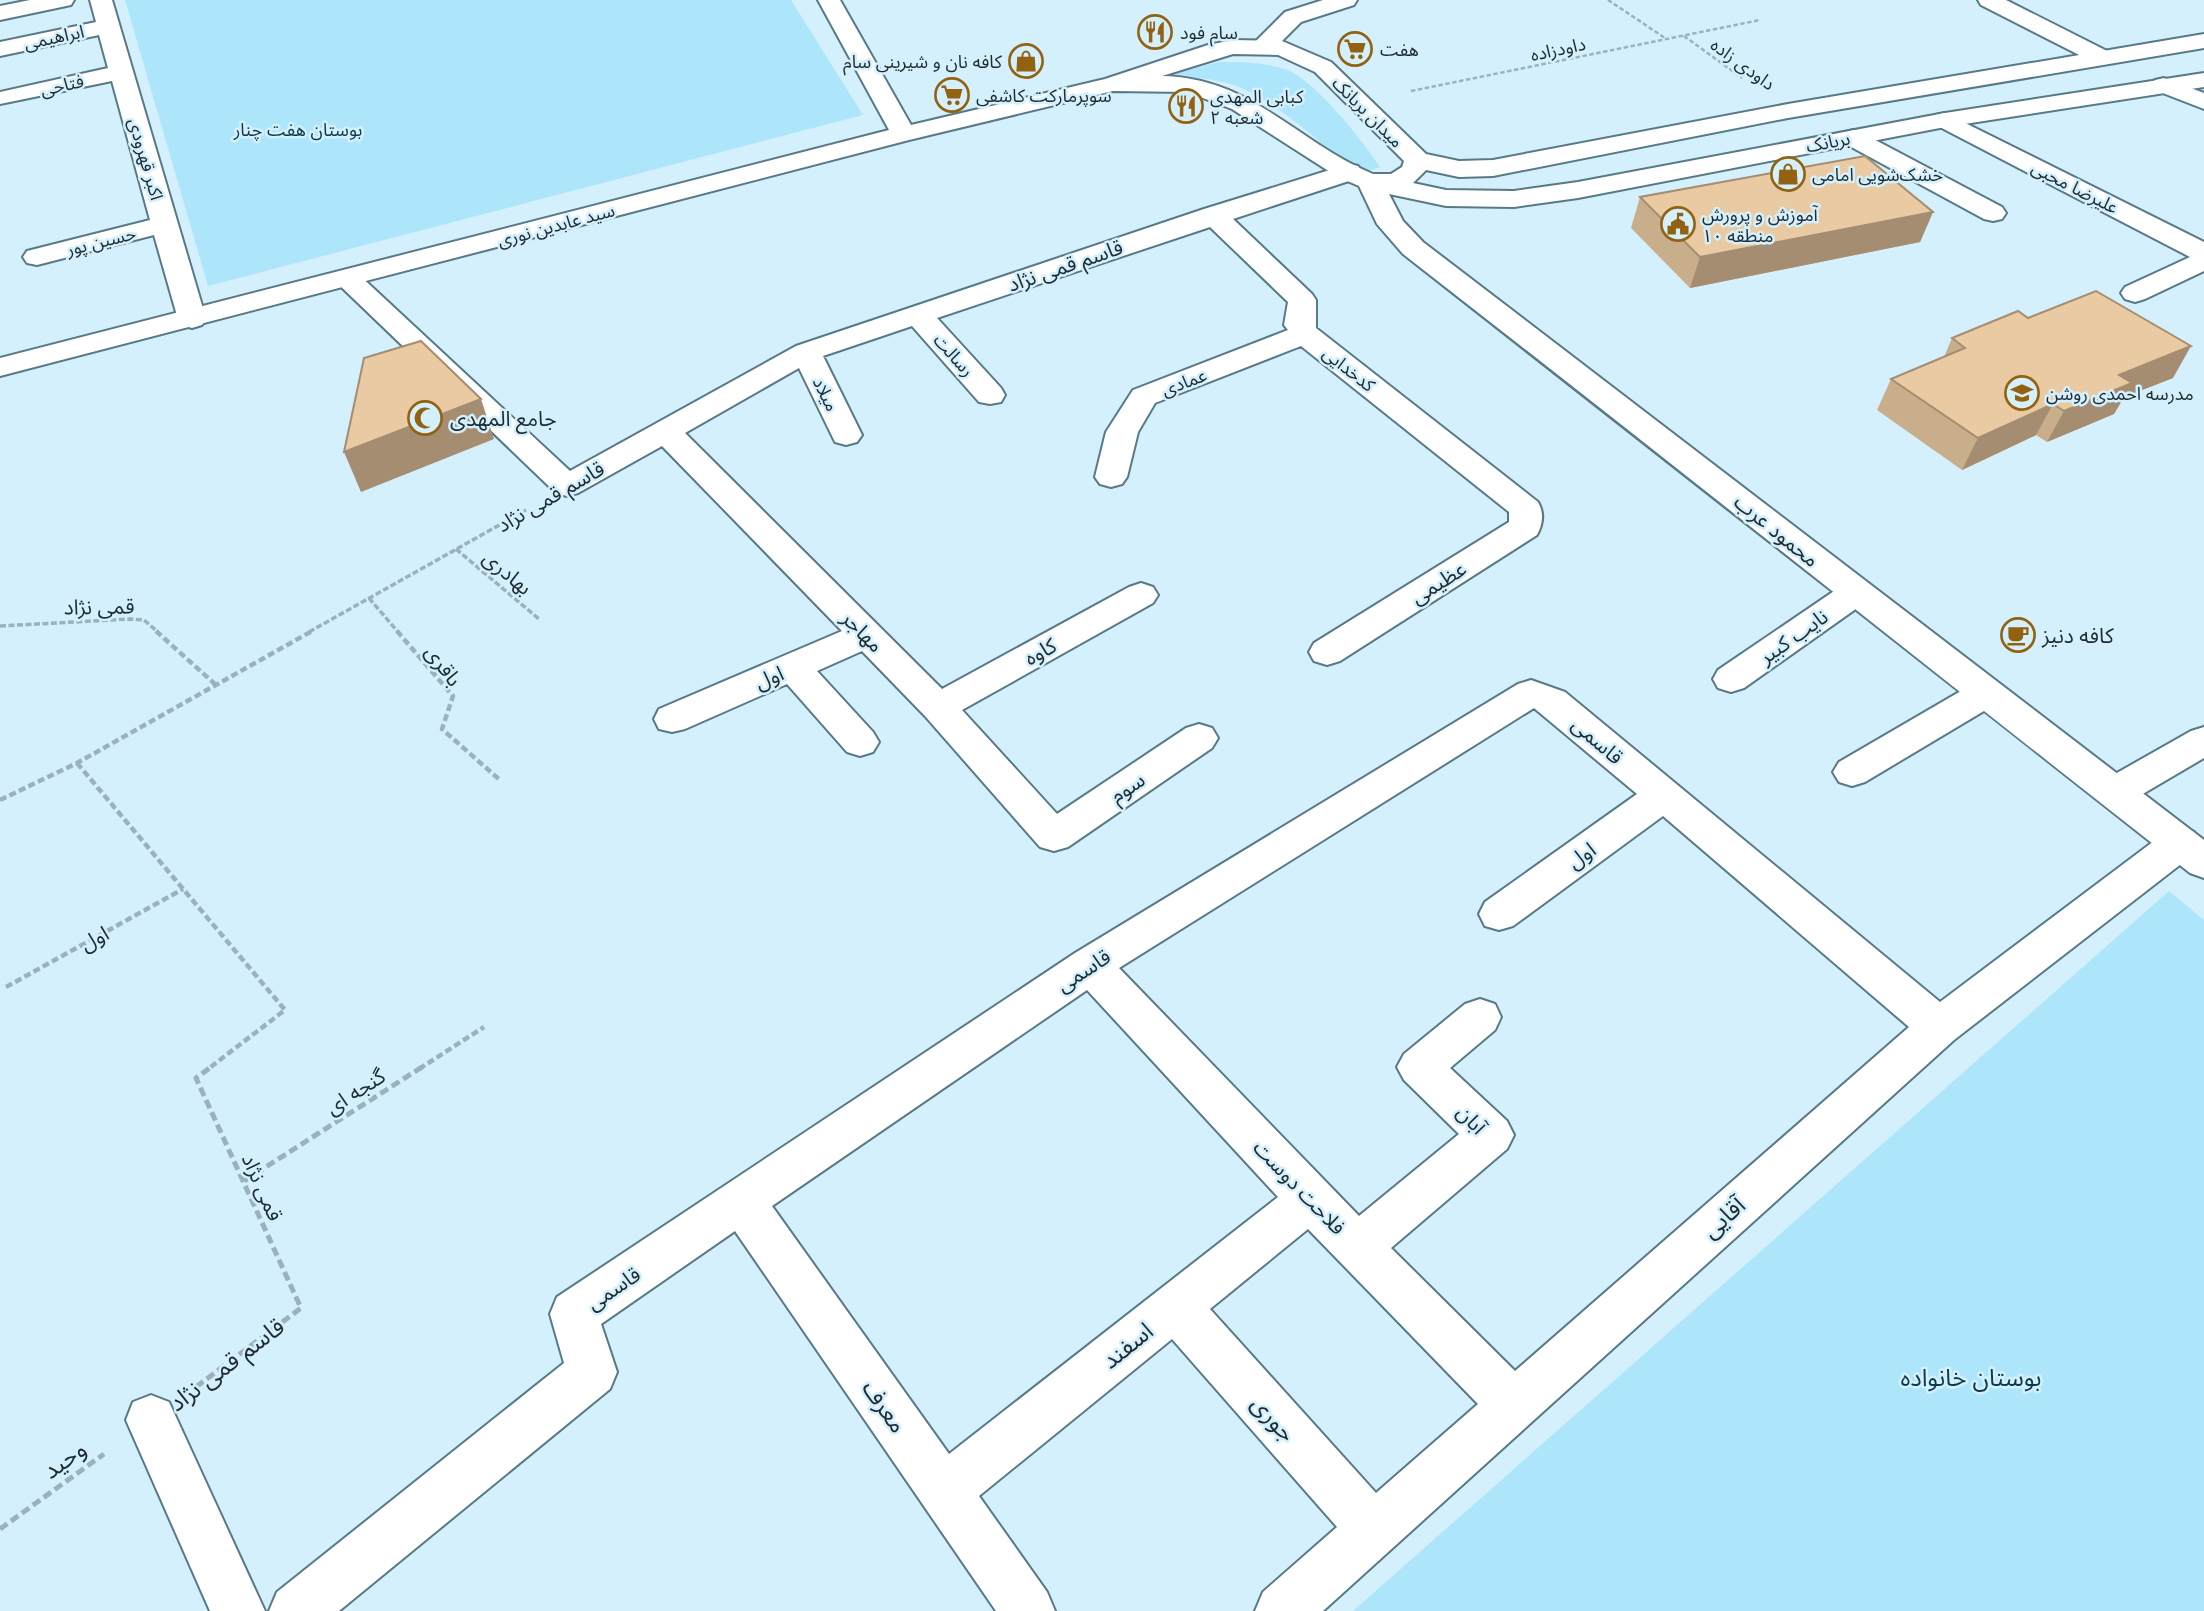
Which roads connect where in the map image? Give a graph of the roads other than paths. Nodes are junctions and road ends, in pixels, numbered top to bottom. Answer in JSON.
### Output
{"nodes":[{"id":1,"x":63,"y":0,"type":"edge"},
{"id":2,"x":101,"y":0,"type":"edge"},
{"id":3,"x":829,"y":0,"type":"edge"},
{"id":4,"x":1346,"y":0,"type":"edge"},
{"id":5,"x":1989,"y":0,"type":"edge"},
{"id":6,"x":0,"y":13,"type":"edge"},
{"id":7,"x":108,"y":26,"type":"junction"},
{"id":8,"x":2204,"y":41,"type":"edge"},
{"id":9,"x":1264,"y":46,"type":"junction"},
{"id":10,"x":0,"y":49,"type":"edge"},
{"id":11,"x":2103,"y":58,"type":"junction"},
{"id":12,"x":121,"y":72,"type":"junction"},
{"id":13,"x":2204,"y":80,"type":"edge"},
{"id":14,"x":1113,"y":84,"type":"junction"},
{"id":15,"x":2164,"y":85,"type":"junction"},
{"id":16,"x":4,"y":98,"type":"dead end"},
{"id":17,"x":2204,"y":102,"type":"edge"},
{"id":18,"x":1945,"y":120,"type":"junction"},
{"id":19,"x":904,"y":134,"type":"junction"},
{"id":20,"x":1853,"y":138,"type":"junction"},
{"id":21,"x":1417,"y":160,"type":"junction"},
{"id":22,"x":1360,"y":177,"type":"junction"},
{"id":23,"x":1993,"y":213,"type":"dead end"},
{"id":24,"x":1213,"y":215,"type":"junction"},
{"id":25,"x":165,"y":224,"type":"junction"},
{"id":26,"x":2204,"y":253,"type":"edge"},
{"id":27,"x":37,"y":257,"type":"dead end"},
{"id":28,"x":2204,"y":261,"type":"edge"},
{"id":29,"x":347,"y":279,"type":"junction"},
{"id":30,"x":2135,"y":293,"type":"dead end"},
{"id":31,"x":918,"y":315,"type":"junction"},
{"id":32,"x":192,"y":319,"type":"junction"},
{"id":33,"x":1305,"y":334,"type":"junction"},
{"id":34,"x":806,"y":352,"type":"junction"},
{"id":35,"x":0,"y":367,"type":"edge"},
{"id":36,"x":990,"y":395,"type":"dead end"},
{"id":37,"x":665,"y":431,"type":"junction"},
{"id":38,"x":846,"y":435,"type":"dead end"},
{"id":39,"x":1111,"y":477,"type":"dead end"},
{"id":40,"x":1520,"y":501,"type":"joint"},
{"id":41,"x":1854,"y":593,"type":"junction"},
{"id":42,"x":1141,"y":595,"type":"dead end"},
{"id":43,"x":866,"y":635,"type":"junction"},
{"id":44,"x":1327,"y":653,"type":"dead end"},
{"id":45,"x":792,"y":666,"type":"junction"},
{"id":46,"x":1731,"y":679,"type":"dead end"},
{"id":47,"x":1986,"y":693,"type":"junction"},
{"id":48,"x":938,"y":707,"type":"junction"},
{"id":49,"x":672,"y":719,"type":"dead end"},
{"id":50,"x":1199,"y":738,"type":"dead end"},
{"id":51,"x":2204,"y":741,"type":"edge"},
{"id":52,"x":860,"y":742,"type":"dead end"},
{"id":53,"x":1852,"y":772,"type":"dead end"},
{"id":54,"x":2115,"y":792,"type":"junction"},
{"id":55,"x":1663,"y":796,"type":"junction"},
{"id":56,"x":1055,"y":836,"type":"joint"},
{"id":57,"x":2192,"y":852,"type":"edge"},
{"id":58,"x":1499,"y":914,"type":"dead end"},
{"id":59,"x":1090,"y":965,"type":"junction"},
{"id":60,"x":1480,"y":1017,"type":"dead end"},
{"id":61,"x":1938,"y":1027,"type":"junction"},
{"id":62,"x":1310,"y":1199,"type":"junction"},
{"id":63,"x":742,"y":1202,"type":"junction"},
{"id":64,"x":1358,"y":1247,"type":"junction"},
{"id":65,"x":1175,"y":1306,"type":"junction"},
{"id":66,"x":1513,"y":1404,"type":"junction"},
{"id":67,"x":151,"y":1420,"type":"road end"},
{"id":68,"x":944,"y":1491,"type":"junction"},
{"id":69,"x":1373,"y":1529,"type":"junction"},
{"id":70,"x":238,"y":1611,"type":"edge"},
{"id":71,"x":296,"y":1611,"type":"edge"},
{"id":72,"x":1028,"y":1611,"type":"edge"},
{"id":73,"x":1282,"y":1611,"type":"edge"}],
"edges":[{"from":1,"to":6,"type":"street"},
{"from":2,"to":7,"type":"street","name":"اکبر قهرودی"},
{"from":3,"to":19,"type":"street"},
{"from":4,"to":9,"type":"street"},
{"from":5,"to":11,"type":"street"},
{"from":7,"to":10,"type":"street","name":"ابراهیمی"},
{"from":7,"to":12,"type":"street","name":"اکبر قهرودی"},
{"from":8,"to":11,"type":"street","name":"بریانک"},
{"from":9,"to":14,"type":"street","name":"میدان بریانک"},
{"from":9,"to":21,"type":"street","name":"میدان بریانک"},
{"from":11,"to":21,"type":"street","name":"بریانک"},
{"from":12,"to":16,"type":"street","name":"فتاحی"},
{"from":12,"to":25,"type":"street","name":"اکبر قهرودی"},
{"from":13,"to":15,"type":"street","name":"بریانک"},
{"from":14,"to":19,"type":"street","name":"سید عابدین نوری"},
{"from":14,"to":22,"type":"street"},
{"from":15,"to":17,"type":"street"},
{"from":15,"to":18,"type":"street","name":"بریانک"},
{"from":18,"to":20,"type":"street","name":"بریانک"},
{"from":18,"to":26,"type":"street","name":"علیرضا محبی"},
{"from":19,"to":29,"type":"street","name":"سید عابدین نوری"},
{"from":20,"to":22,"type":"street","name":"بریانک"},
{"from":20,"to":23,"type":"street"},
{"from":21,"to":22,"type":"street","name":"میدان بریانک"},
{"from":22,"to":24,"type":"street","name":"قاسم قمی نژاد"},
{"from":22,"to":41,"type":"street","name":"محمود عرب"},
{"from":24,"to":31,"type":"street","name":"قاسم قمی نژاد"},
{"from":24,"to":33,"type":"street","name":"کدخدایی"},
{"from":25,"to":27,"type":"street","name":"حسین پور"},
{"from":25,"to":32,"type":"street","name":"اکبر قهرودی"},
{"from":28,"to":30,"type":"street"},
{"from":29,"to":32,"type":"street","name":"سید عابدین نوری"},
{"from":29,"to":37,"type":"street","name":"قاسم قمی نژاد"},
{"from":31,"to":34,"type":"street","name":"قاسم قمی نژاد"},
{"from":31,"to":36,"type":"street","name":"رسالت"},
{"from":32,"to":35,"type":"street","name":"سید عابدین نوری"},
{"from":33,"to":39,"type":"street","name":"عمادی"},
{"from":33,"to":40,"type":"street","name":"کدخدایی"},
{"from":34,"to":37,"type":"street","name":"قاسم قمی نژاد"},
{"from":34,"to":38,"type":"street","name":"میلاد"},
{"from":37,"to":43,"type":"street","name":"مهاجر"},
{"from":40,"to":44,"type":"street","name":"عظیمی"},
{"from":41,"to":46,"type":"street","name":"نایب کبیر"},
{"from":41,"to":47,"type":"street","name":"محمود عرب"},
{"from":42,"to":48,"type":"street","name":"کاوه"},
{"from":43,"to":45,"type":"street","name":"اول"},
{"from":43,"to":48,"type":"street","name":"مهاجر"},
{"from":45,"to":49,"type":"street","name":"اول"},
{"from":45,"to":52,"type":"street"},
{"from":47,"to":53,"type":"street"},
{"from":47,"to":54,"type":"street","name":"محمود عرب"},
{"from":48,"to":56,"type":"street","name":"مهاجر"},
{"from":50,"to":56,"type":"street","name":"سوم"},
{"from":51,"to":54,"type":"street"},
{"from":54,"to":57,"type":"street","name":"محمود عرب"},
{"from":55,"to":58,"type":"street","name":"اول"},
{"from":55,"to":59,"type":"street","name":"قاسمی"},
{"from":55,"to":61,"type":"street","name":"قاسمی"},
{"from":57,"to":61,"type":"street","name":"آقایی"},
{"from":59,"to":62,"type":"street","name":"فلاحت دوست"},
{"from":59,"to":63,"type":"street","name":"قاسمی"},
{"from":60,"to":64,"type":"street","name":"آبان"},
{"from":61,"to":66,"type":"street","name":"آقایی"},
{"from":62,"to":64,"type":"street","name":"فلاحت دوست"},
{"from":62,"to":65,"type":"street","name":"اسفند"},
{"from":63,"to":68,"type":"street","name":"معرف"},
{"from":63,"to":71,"type":"street","name":"قاسمی"},
{"from":64,"to":66,"type":"street","name":"فلاحت دوست"},
{"from":65,"to":68,"type":"street","name":"اسفند"},
{"from":65,"to":69,"type":"street","name":"جوری"},
{"from":66,"to":69,"type":"street","name":"آقایی"},
{"from":67,"to":70,"type":"street"},
{"from":68,"to":72,"type":"street","name":"معرف"},
{"from":69,"to":73,"type":"street","name":"آقایی"}]}
